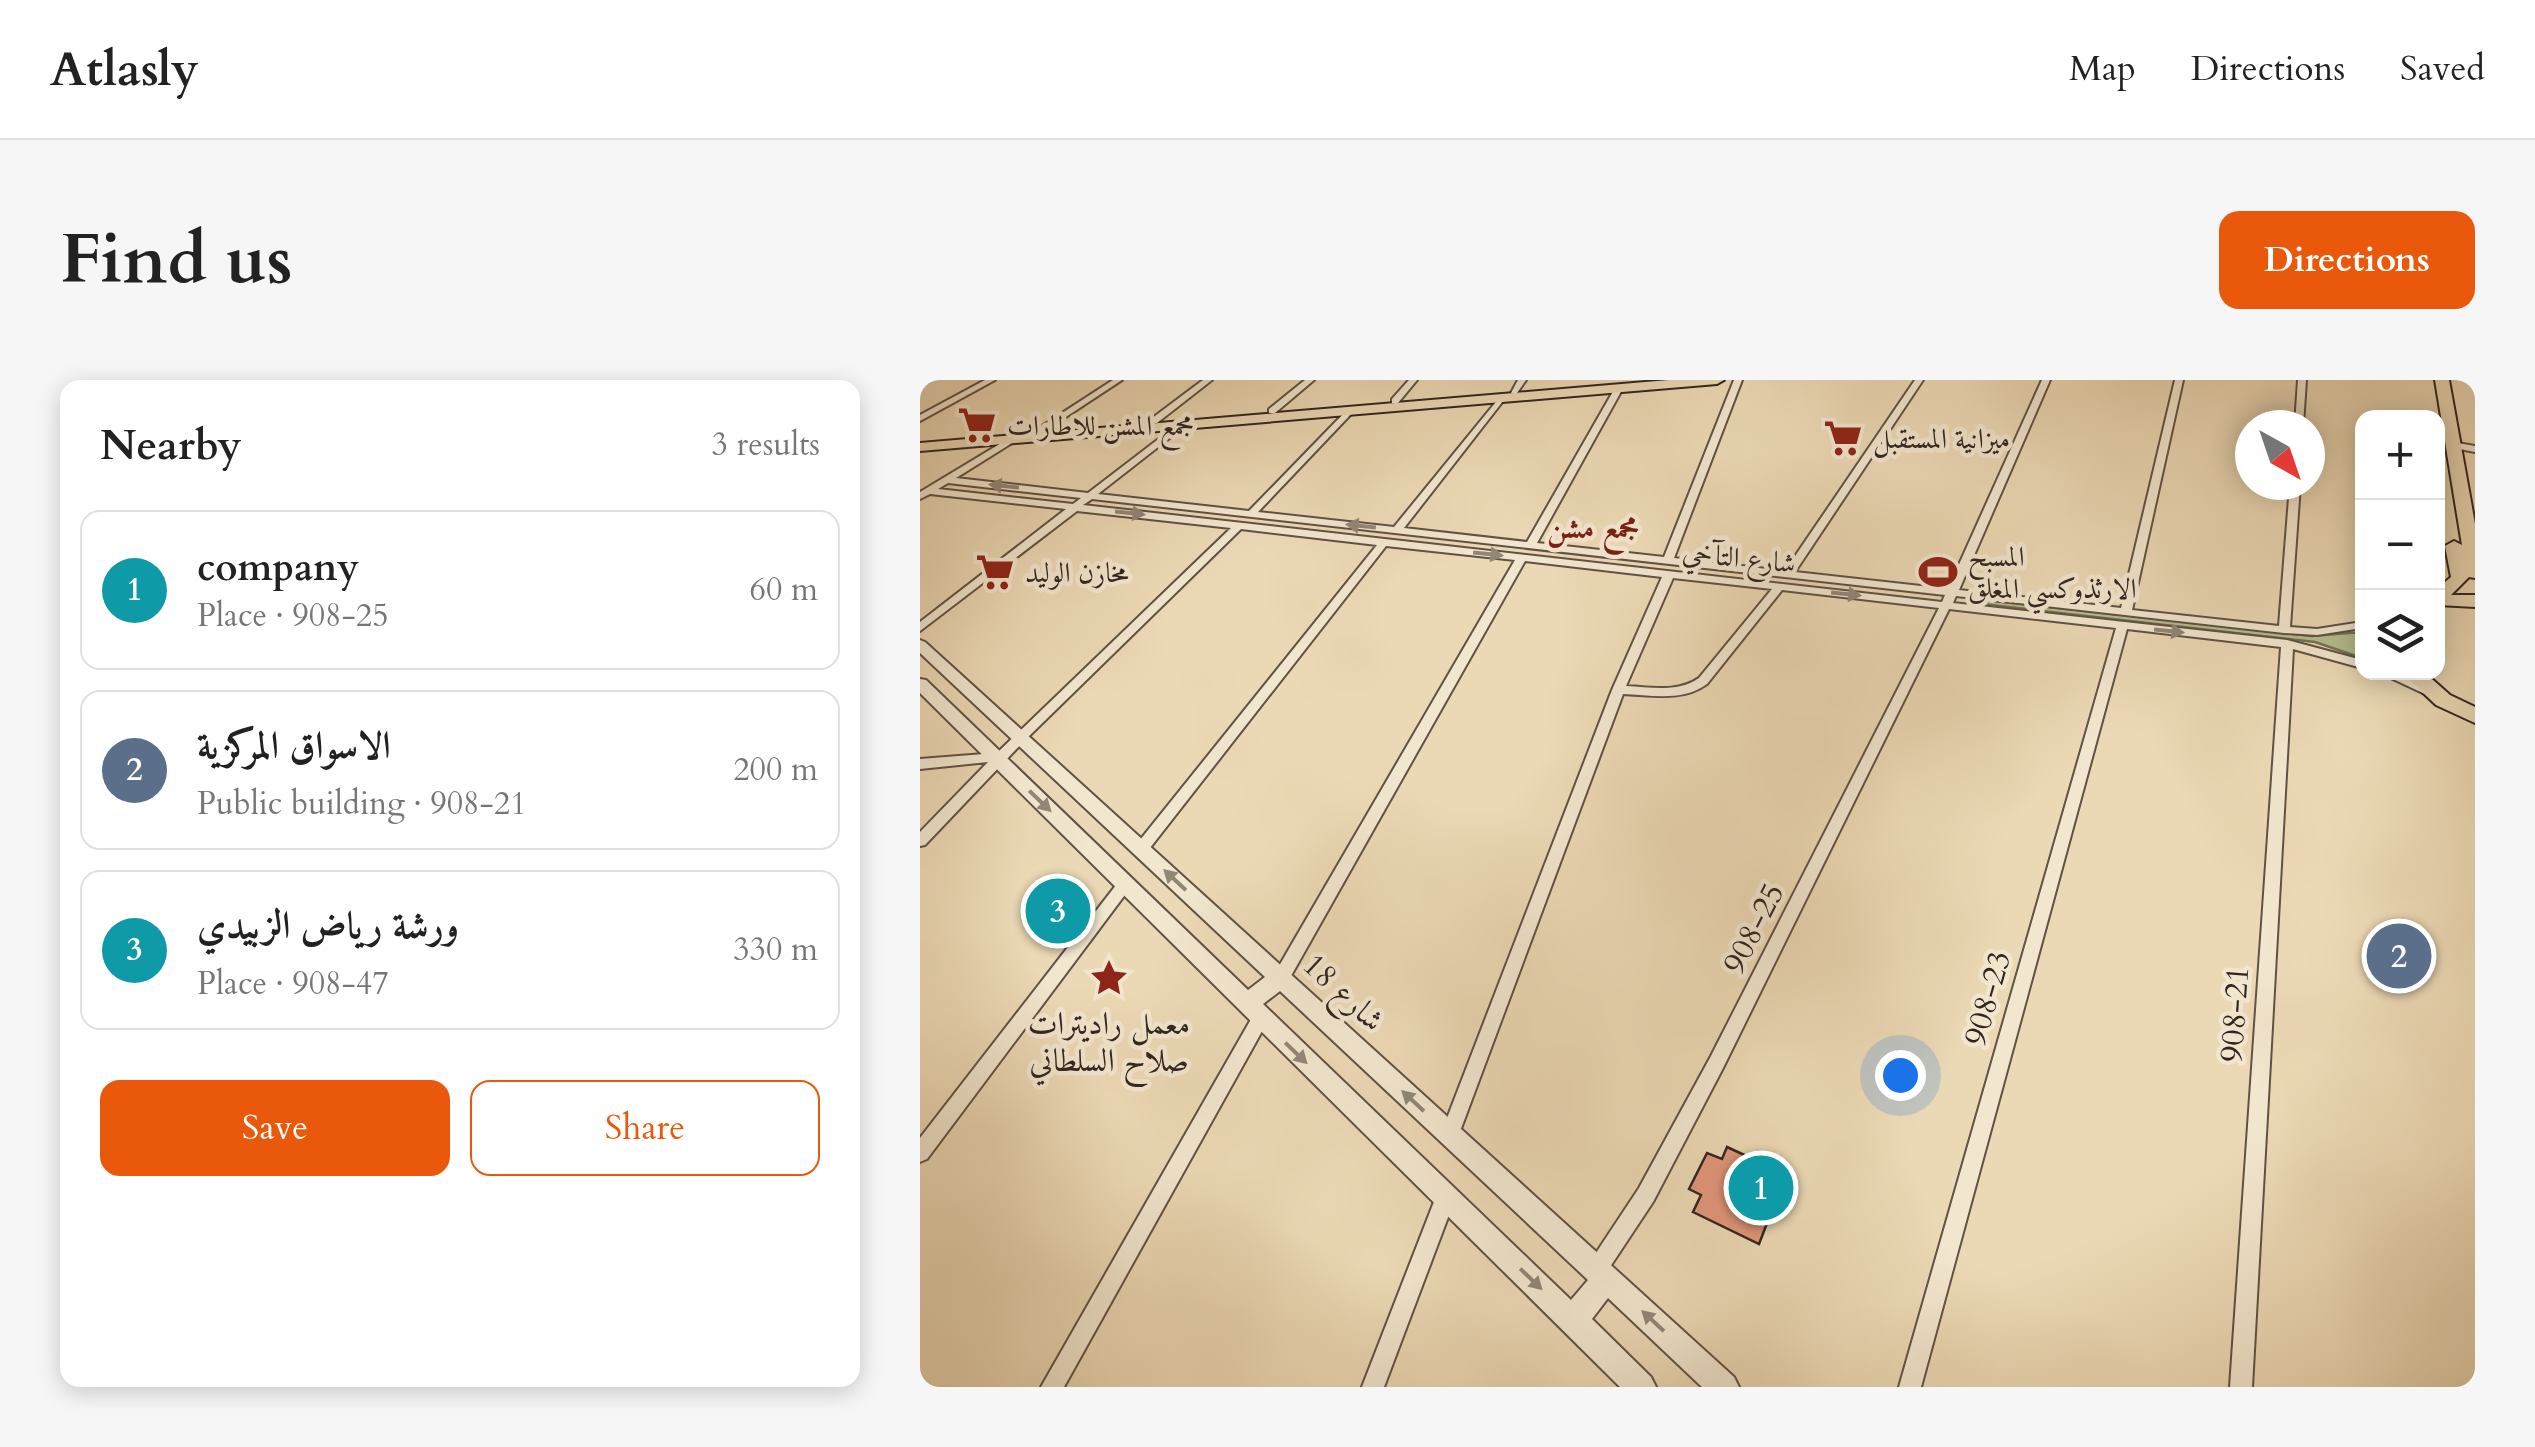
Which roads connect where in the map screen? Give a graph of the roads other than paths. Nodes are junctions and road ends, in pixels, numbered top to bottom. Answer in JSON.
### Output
{"nodes":[{"id":1,"x":991,"y":380,"type":"edge"},
{"id":2,"x":1118,"y":380,"type":"edge"},
{"id":3,"x":1208,"y":380,"type":"edge"},
{"id":4,"x":1310,"y":380,"type":"edge"},
{"id":5,"x":1414,"y":380,"type":"edge"},
{"id":6,"x":1649,"y":380,"type":"edge"},
{"id":7,"x":1718,"y":380,"type":"edge"},
{"id":8,"x":1738,"y":380,"type":"edge"},
{"id":9,"x":1920,"y":380,"type":"edge"},
{"id":10,"x":2046,"y":380,"type":"edge"},
{"id":11,"x":2179,"y":380,"type":"edge"},
{"id":12,"x":2302,"y":380,"type":"edge"},
{"id":13,"x":2426,"y":380,"type":"edge"},
{"id":14,"x":2442,"y":380,"type":"edge"},
{"id":15,"x":1622,"y":384,"type":"edge"},
{"id":16,"x":1512,"y":390,"type":"edge"},
{"id":17,"x":1394,"y":401,"type":"junction"},
{"id":18,"x":1350,"y":410,"type":"junction"},
{"id":19,"x":2300,"y":410,"type":"edge"},
{"id":20,"x":2431,"y":410,"type":"edge"},
{"id":21,"x":2443,"y":410,"type":"edge"},
{"id":22,"x":1272,"y":411,"type":"junction"},
{"id":23,"x":920,"y":418,"type":"edge"},
{"id":24,"x":1154,"y":421,"type":"junction"},
{"id":25,"x":1182,"y":424,"type":"junction"},
{"id":26,"x":1040,"y":430,"type":"junction"},
{"id":27,"x":1016,"y":438,"type":"junction"},
{"id":28,"x":920,"y":444,"type":"edge"},
{"id":29,"x":953,"y":444,"type":"junction"},
{"id":30,"x":2445,"y":447,"type":"edge"},
{"id":31,"x":2475,"y":449,"type":"edge"},
{"id":32,"x":980,"y":460,"type":"junction"},
{"id":33,"x":947,"y":480,"type":"junction"},
{"id":34,"x":924,"y":494,"type":"edge"},
{"id":35,"x":1092,"y":496,"type":"junction"},
{"id":36,"x":2294,"y":500,"type":"edge"},
{"id":37,"x":1078,"y":508,"type":"junction"},
{"id":38,"x":1251,"y":514,"type":"junction"},
{"id":39,"x":1239,"y":526,"type":"junction"},
{"id":40,"x":1397,"y":530,"type":"junction"},
{"id":41,"x":1462,"y":538,"type":"junction"},
{"id":42,"x":1384,"y":542,"type":"junction"},
{"id":43,"x":1455,"y":550,"type":"junction"},
{"id":44,"x":1526,"y":552,"type":"junction"},
{"id":45,"x":1668,"y":568,"type":"junction"},
{"id":46,"x":2475,"y":573,"type":"edge"},
{"id":47,"x":1788,"y":574,"type":"junction"},
{"id":48,"x":1780,"y":587,"type":"junction"},
{"id":49,"x":2445,"y":592,"type":"edge"},
{"id":50,"x":1949,"y":599,"type":"junction"},
{"id":51,"x":2445,"y":599,"type":"edge"},
{"id":52,"x":2475,"y":601,"type":"edge"},
{"id":53,"x":2124,"y":619,"type":"junction"},
{"id":54,"x":2355,"y":627,"type":"edge"},
{"id":55,"x":920,"y":628,"type":"edge"},
{"id":56,"x":2286,"y":637,"type":"junction"},
{"id":57,"x":920,"y":645,"type":"edge"},
{"id":58,"x":2355,"y":662,"type":"edge"},
{"id":59,"x":2402,"y":680,"type":"edge"},
{"id":60,"x":2420,"y":680,"type":"edge"},
{"id":61,"x":920,"y":684,"type":"edge"},
{"id":62,"x":1618,"y":690,"type":"junction"},
{"id":63,"x":2437,"y":696,"type":"junction"},
{"id":64,"x":2475,"y":716,"type":"edge"},
{"id":65,"x":2475,"y":734,"type":"edge"},
{"id":66,"x":1020,"y":737,"type":"junction"},
{"id":67,"x":997,"y":759,"type":"junction"},
{"id":68,"x":920,"y":764,"type":"edge"},
{"id":69,"x":920,"y":840,"type":"edge"},
{"id":70,"x":1140,"y":849,"type":"junction"},
{"id":71,"x":1124,"y":884,"type":"junction"},
{"id":72,"x":1281,"y":978,"type":"junction"},
{"id":73,"x":1253,"y":1012,"type":"junction"},
{"id":74,"x":1450,"y":1134,"type":"junction"},
{"id":75,"x":920,"y":1153,"type":"edge"},
{"id":76,"x":1446,"y":1196,"type":"junction"},
{"id":77,"x":1602,"y":1274,"type":"junction"},
{"id":78,"x":1573,"y":1320,"type":"junction"},
{"id":79,"x":1052,"y":1387,"type":"edge"},
{"id":80,"x":1373,"y":1387,"type":"edge"},
{"id":81,"x":1641,"y":1387,"type":"edge"},
{"id":82,"x":1724,"y":1387,"type":"edge"},
{"id":83,"x":1910,"y":1387,"type":"edge"},
{"id":84,"x":2240,"y":1387,"type":"edge"}],
"edges":[{"from":1,"to":23,"type":"street"},
{"from":2,"to":26,"type":"street"},
{"from":3,"to":24,"type":"street"},
{"from":4,"to":22,"type":"street"},
{"from":5,"to":17,"type":"street"},
{"from":6,"to":15,"type":"main road"},
{"from":7,"to":15,"type":"main road"},
{"from":8,"to":45,"type":"street"},
{"from":9,"to":47,"type":"street"},
{"from":10,"to":50,"type":"street","name":"908-25"},
{"from":11,"to":53,"type":"street","name":"908-23"},
{"from":12,"to":19,"type":"street"},
{"from":13,"to":20,"type":"main road"},
{"from":14,"to":21,"type":"main road"},
{"from":15,"to":16,"type":"main road"},
{"from":15,"to":44,"type":"street"},
{"from":16,"to":17,"type":"main road"},
{"from":16,"to":18,"type":"main road"},
{"from":16,"to":40,"type":"street"},
{"from":17,"to":22,"type":"main road"},
{"from":18,"to":25,"type":"main road"},
{"from":18,"to":38,"type":"street"},
{"from":22,"to":24,"type":"main road"},
{"from":24,"to":26,"type":"main road"},
{"from":25,"to":27,"type":"main road"},
{"from":25,"to":35,"type":"street"},
{"from":26,"to":28,"type":"main road"},
{"from":27,"to":29,"type":"main road"},
{"from":27,"to":32,"type":"street"},
{"from":28,"to":29,"type":"main road"},
{"from":29,"to":32,"type":"street"},
{"from":30,"to":31,"type":"street"},
{"from":30,"to":46,"type":"main road"},
{"from":30,"to":49,"type":"main road"},
{"from":32,"to":33,"type":"street"},
{"from":33,"to":34,"type":"street"},
{"from":35,"to":33,"type":"street","name":"شارع التآخي","one_way":true},
{"from":34,"to":37,"type":"street","name":"شارع التآخي"},
{"from":35,"to":37,"type":"street"},
{"from":35,"to":38,"type":"street","name":"شارع التآخي"},
{"from":36,"to":56,"type":"street","name":"908-21"},
{"from":37,"to":39,"type":"street","name":"شارع التآخي","one_way":true},
{"from":37,"to":55,"type":"street"},
{"from":40,"to":38,"type":"street","name":"شارع التآخي","one_way":true},
{"from":39,"to":42,"type":"street","name":"شارع التآخي"},
{"from":39,"to":66,"type":"street"},
{"from":40,"to":41,"type":"street","name":"شارع التآخي"},
{"from":41,"to":43,"type":"street"},
{"from":41,"to":44,"type":"street","name":"شارع التآخي"},
{"from":42,"to":43,"type":"street","name":"شارع التآخي"},
{"from":42,"to":70,"type":"street"},
{"from":43,"to":44,"type":"street","name":"شارع التآخي","one_way":true},
{"from":44,"to":45,"type":"street","name":"شارع التآخي"},
{"from":44,"to":72,"type":"street"},
{"from":45,"to":47,"type":"street","name":"شارع التآخي"},
{"from":45,"to":48,"type":"street","name":"شارع التآخي"},
{"from":45,"to":62,"type":"street"},
{"from":47,"to":50,"type":"street","name":"شارع التآخي"},
{"from":48,"to":50,"type":"street","name":"شارع التآخي","one_way":true},
{"from":48,"to":62,"type":"street"},
{"from":50,"to":53,"type":"street","name":"شارع التآخي"},
{"from":50,"to":77,"type":"street","name":"908-25"},
{"from":51,"to":52,"type":"main road"},
{"from":53,"to":56,"type":"street","name":"شارع التآخي"},
{"from":53,"to":83,"type":"street","name":"908-23"},
{"from":54,"to":56,"type":"street","name":"شارع التآخي"},
{"from":56,"to":58,"type":"street","name":"شارع التآخي"},
{"from":56,"to":84,"type":"street","name":"908-21"},
{"from":57,"to":66,"type":"street","name":"شارع 18"},
{"from":59,"to":63,"type":"street"},
{"from":60,"to":63,"type":"main road"},
{"from":61,"to":67,"type":"street"},
{"from":62,"to":74,"type":"street"},
{"from":63,"to":64,"type":"main road"},
{"from":63,"to":65,"type":"main road"},
{"from":66,"to":67,"type":"street"},
{"from":66,"to":70,"type":"street","name":"شارع 18"},
{"from":67,"to":68,"type":"street"},
{"from":67,"to":69,"type":"street"},
{"from":67,"to":71,"type":"street","one_way":true},
{"from":72,"to":70,"type":"street","name":"شارع 18","one_way":true},
{"from":71,"to":73,"type":"street"},
{"from":71,"to":75,"type":"street"},
{"from":72,"to":73,"type":"street"},
{"from":74,"to":72,"type":"street","name":"شارع 18","one_way":true},
{"from":73,"to":76,"type":"street","one_way":true},
{"from":73,"to":79,"type":"street"},
{"from":74,"to":77,"type":"street","name":"شارع 18"},
{"from":76,"to":78,"type":"street","one_way":true},
{"from":76,"to":80,"type":"street"},
{"from":77,"to":78,"type":"street"},
{"from":82,"to":77,"type":"street","name":"شارع 18","one_way":true},
{"from":78,"to":81,"type":"street"}]}
